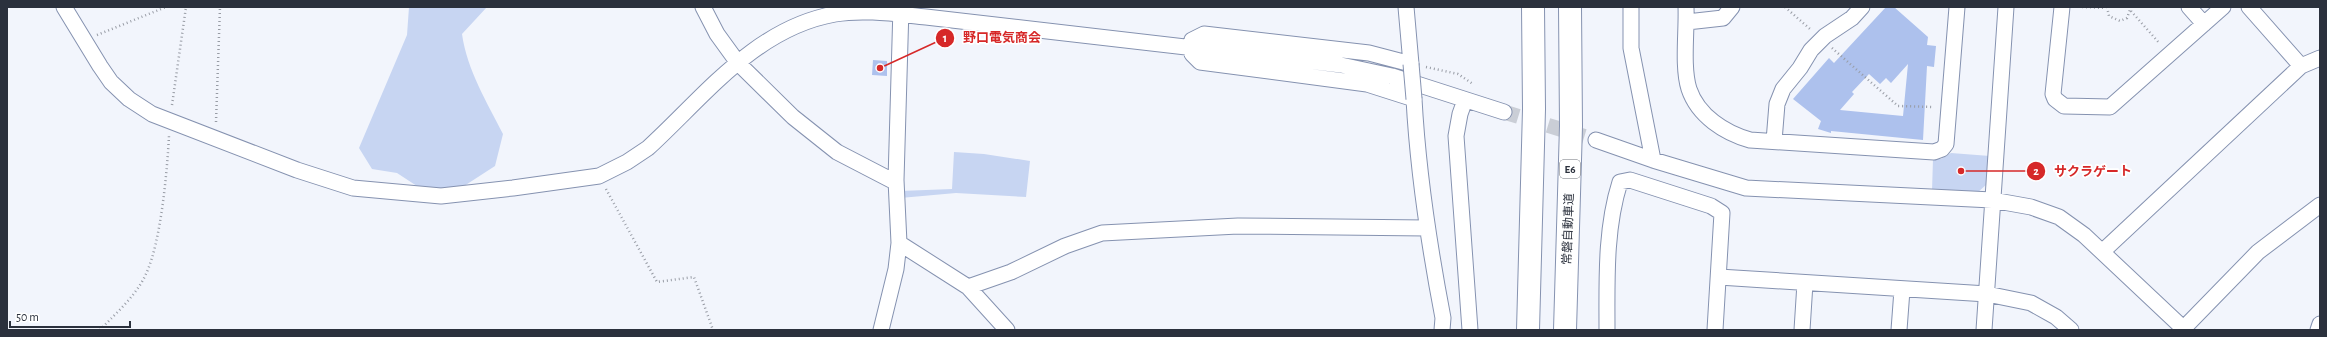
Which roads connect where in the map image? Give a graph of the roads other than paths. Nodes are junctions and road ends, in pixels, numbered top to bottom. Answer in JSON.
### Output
{"nodes":[{"id":1,"x":64,"y":7,"type":"edge"},
{"id":2,"x":704,"y":7,"type":"edge"},
{"id":3,"x":1406,"y":7,"type":"edge"},
{"id":4,"x":1533,"y":7,"type":"edge"},
{"id":5,"x":1570,"y":7,"type":"edge"},
{"id":6,"x":1631,"y":7,"type":"edge"},
{"id":7,"x":1732,"y":7,"type":"edge"},
{"id":8,"x":1862,"y":7,"type":"edge"},
{"id":9,"x":1957,"y":7,"type":"edge"},
{"id":10,"x":2006,"y":7,"type":"edge"},
{"id":11,"x":2062,"y":7,"type":"edge"},
{"id":12,"x":2189,"y":7,"type":"edge"},
{"id":13,"x":2223,"y":7,"type":"edge"},
{"id":14,"x":2248,"y":7,"type":"edge"},
{"id":15,"x":900,"y":11,"type":"edge"},
{"id":16,"x":1686,"y":14,"type":"edge"},
{"id":17,"x":2204,"y":24,"type":"junction"},
{"id":18,"x":1191,"y":47,"type":"junction"},
{"id":19,"x":2320,"y":58,"type":"edge"},
{"id":20,"x":738,"y":63,"type":"junction"},
{"id":21,"x":1411,"y":64,"type":"junction"},
{"id":22,"x":2301,"y":66,"type":"junction"},
{"id":23,"x":1414,"y":99,"type":"junction"},
{"id":24,"x":1465,"y":100,"type":"junction"},
{"id":25,"x":1504,"y":112,"type":"tunnel mouth"},
{"id":26,"x":1596,"y":140,"type":"tunnel mouth"},
{"id":27,"x":1774,"y":141,"type":"junction"},
{"id":28,"x":1653,"y":160,"type":"junction"},
{"id":29,"x":896,"y":180,"type":"junction"},
{"id":30,"x":1992,"y":200,"type":"junction"},
{"id":31,"x":2320,"y":205,"type":"edge"},
{"id":32,"x":1426,"y":228,"type":"junction"},
{"id":33,"x":899,"y":243,"type":"junction"},
{"id":34,"x":2102,"y":252,"type":"junction"},
{"id":35,"x":1719,"y":277,"type":"junction"},
{"id":36,"x":1805,"y":284,"type":"junction"},
{"id":37,"x":968,"y":287,"type":"junction"},
{"id":38,"x":1902,"y":290,"type":"junction"},
{"id":39,"x":1987,"y":294,"type":"junction"},
{"id":40,"x":2320,"y":324,"type":"edge"},
{"id":41,"x":2184,"y":329,"type":"edge"},
{"id":42,"x":881,"y":330,"type":"edge"},
{"id":43,"x":1007,"y":330,"type":"edge"},
{"id":44,"x":1442,"y":330,"type":"edge"},
{"id":45,"x":1470,"y":330,"type":"edge"},
{"id":46,"x":1528,"y":330,"type":"edge"},
{"id":47,"x":1565,"y":330,"type":"edge"},
{"id":48,"x":1607,"y":330,"type":"edge"},
{"id":49,"x":1715,"y":330,"type":"edge"},
{"id":50,"x":1802,"y":330,"type":"edge"},
{"id":51,"x":1899,"y":330,"type":"edge"},
{"id":52,"x":1984,"y":330,"type":"edge"},
{"id":53,"x":2071,"y":330,"type":"edge"},
{"id":54,"x":2318,"y":330,"type":"edge"}],
"edges":[{"from":1,"to":20,"type":"street"},
{"from":2,"to":20,"type":"street"},
{"from":3,"to":21,"type":"street"},
{"from":4,"to":46,"type":"highway"},
{"from":5,"to":47,"type":"highway","name":"常磐自動車道","number":"E6"},
{"from":6,"to":28,"type":"street"},
{"from":7,"to":16,"type":"street"},
{"from":8,"to":27,"type":"street"},
{"from":9,"to":27,"type":"street"},
{"from":10,"to":30,"type":"street"},
{"from":11,"to":17,"type":"street"},
{"from":12,"to":17,"type":"street"},
{"from":13,"to":17,"type":"street"},
{"from":14,"to":22,"type":"street"},
{"from":15,"to":18,"type":"street"},
{"from":15,"to":20,"type":"street"},
{"from":15,"to":29,"type":"street"},
{"from":16,"to":27,"type":"street"},
{"from":18,"to":21,"type":"street"},
{"from":18,"to":23,"type":"street"},
{"from":18,"to":24,"type":"street"},
{"from":19,"to":22,"type":"street"},
{"from":20,"to":29,"type":"street"},
{"from":21,"to":23,"type":"street","bridge":true},
{"from":22,"to":34,"type":"street"},
{"from":23,"to":32,"type":"street"},
{"from":24,"to":25,"type":"street"},
{"from":24,"to":45,"type":"street"},
{"from":26,"to":28,"type":"street"},
{"from":28,"to":30,"type":"street"},
{"from":29,"to":33,"type":"street"},
{"from":30,"to":34,"type":"street"},
{"from":30,"to":39,"type":"street"},
{"from":31,"to":41,"type":"street"},
{"from":32,"to":37,"type":"street"},
{"from":32,"to":44,"type":"street"},
{"from":33,"to":37,"type":"street"},
{"from":33,"to":42,"type":"street"},
{"from":34,"to":41,"type":"street"},
{"from":35,"to":36,"type":"street"},
{"from":35,"to":48,"type":"street"},
{"from":35,"to":49,"type":"street"},
{"from":36,"to":38,"type":"street"},
{"from":36,"to":50,"type":"street"},
{"from":37,"to":43,"type":"street"},
{"from":38,"to":39,"type":"street"},
{"from":38,"to":51,"type":"street"},
{"from":39,"to":52,"type":"street"},
{"from":39,"to":53,"type":"street"},
{"from":40,"to":54,"type":"street"}]}
